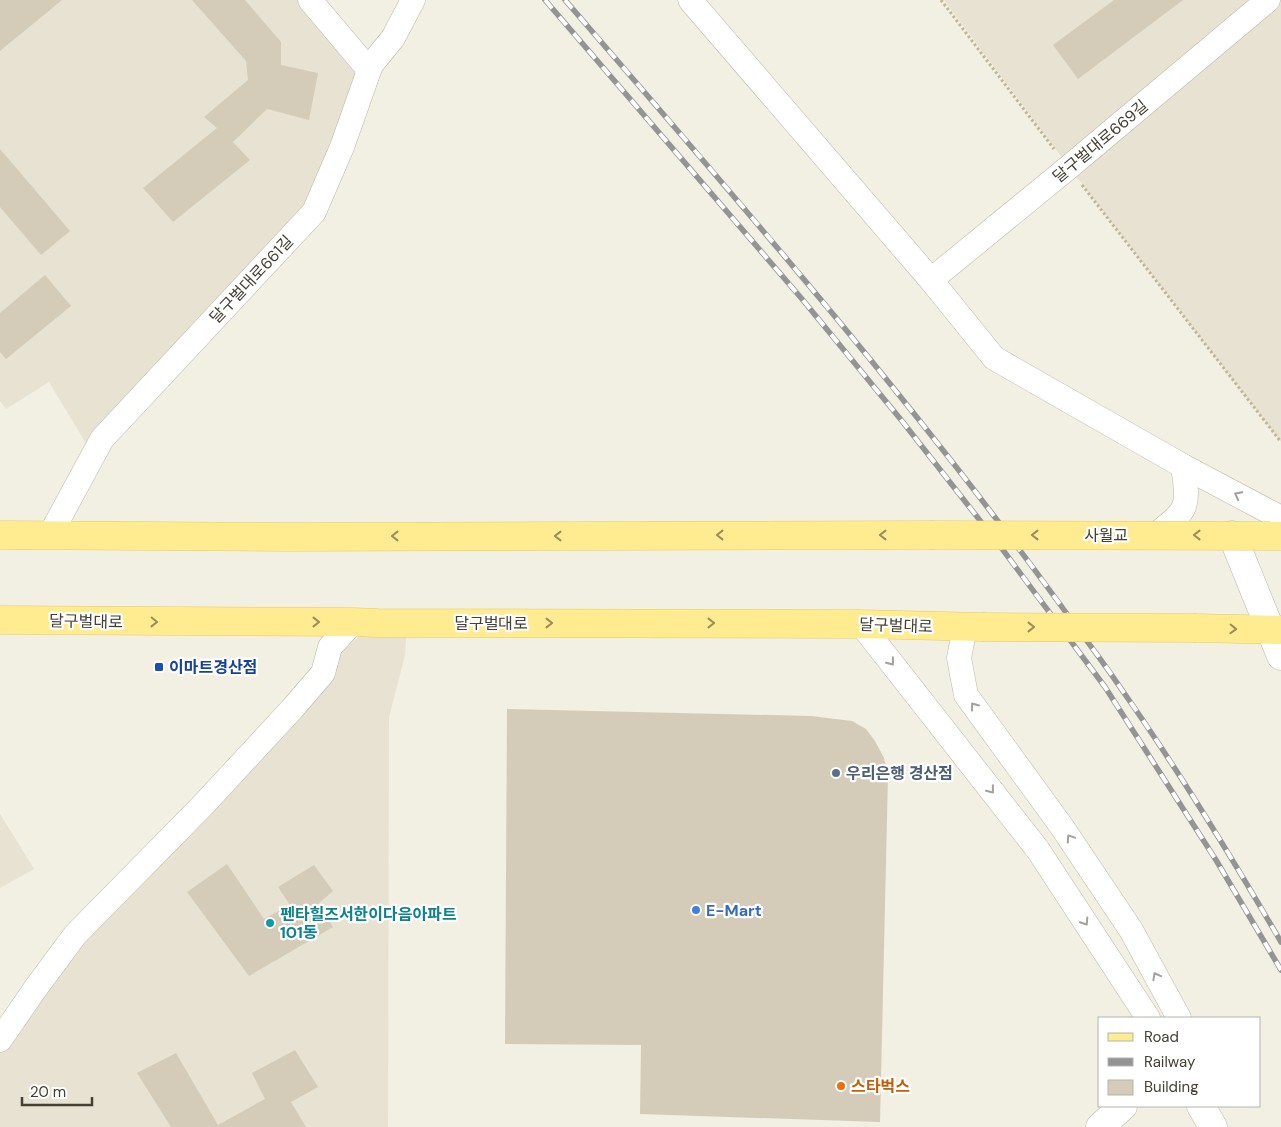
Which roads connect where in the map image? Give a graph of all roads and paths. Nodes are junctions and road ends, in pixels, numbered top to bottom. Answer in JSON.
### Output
{"nodes":[{"id":1,"x":310,"y":0,"type":"edge"},
{"id":2,"x":413,"y":0,"type":"edge"},
{"id":3,"x":690,"y":0,"type":"edge"},
{"id":4,"x":941,"y":0,"type":"edge"},
{"id":5,"x":1268,"y":0,"type":"edge"},
{"id":6,"x":369,"y":70,"type":"junction"},
{"id":7,"x":1068,"y":167,"type":"junction"},
{"id":8,"x":931,"y":280,"type":"junction"},
{"id":9,"x":1281,"y":442,"type":"edge"},
{"id":10,"x":1183,"y":466,"type":"junction"},
{"id":11,"x":1281,"y":518,"type":"edge"},
{"id":12,"x":0,"y":534,"type":"edge"},
{"id":13,"x":50,"y":535,"type":"junction"},
{"id":14,"x":1155,"y":535,"type":"junction"},
{"id":15,"x":1232,"y":536,"type":"junction"},
{"id":16,"x":1281,"y":536,"type":"edge"},
{"id":17,"x":0,"y":620,"type":"edge"},
{"id":18,"x":353,"y":622,"type":"junction"},
{"id":19,"x":861,"y":624,"type":"junction"},
{"id":20,"x":974,"y":627,"type":"junction"},
{"id":21,"x":1275,"y":630,"type":"edge"},
{"id":22,"x":1281,"y":656,"type":"edge"},
{"id":23,"x":1147,"y":1017,"type":"edge"},
{"id":24,"x":1178,"y":1017,"type":"edge"},
{"id":25,"x":0,"y":1040,"type":"edge"},
{"id":26,"x":1122,"y":1107,"type":"edge"},
{"id":27,"x":1202,"y":1107,"type":"edge"},
{"id":28,"x":1100,"y":1127,"type":"edge"},
{"id":29,"x":1213,"y":1127,"type":"edge"}],
"edges":[{"from":1,"to":6,"type":"street"},
{"from":2,"to":6,"type":"street","name":"달구벌대로661길"},
{"from":3,"to":8,"type":"street"},
{"from":4,"to":7,"type":"path"},
{"from":5,"to":7,"type":"street","name":"달구벌대로669길"},
{"from":6,"to":13,"type":"street","name":"달구벌대로661길"},
{"from":7,"to":8,"type":"street","name":"달구벌대로669길"},
{"from":7,"to":9,"type":"path"},
{"from":8,"to":10,"type":"street"},
{"from":11,"to":10,"type":"street","one_way":true},
{"from":10,"to":14,"type":"street"},
{"from":12,"to":13,"type":"main road"},
{"from":14,"to":13,"type":"main road","name":"사월교","one_way":true,"bridge":true},
{"from":15,"to":14,"type":"main road","name":"사월교","one_way":true,"bridge":true},
{"from":15,"to":16,"type":"main road","name":"사월교","bridge":true},
{"from":15,"to":21,"type":"street"},
{"from":17,"to":18,"type":"main road","name":"달구벌대로","one_way":true},
{"from":18,"to":19,"type":"main road","name":"달구벌대로","one_way":true},
{"from":18,"to":25,"type":"street"},
{"from":19,"to":20,"type":"main road","name":"달구벌대로"},
{"from":19,"to":23,"type":"street","one_way":true},
{"from":20,"to":21,"type":"main road","one_way":true,"bridge":true},
{"from":24,"to":20,"type":"street","one_way":true},
{"from":21,"to":22,"type":"street"},
{"from":26,"to":28,"type":"street"},
{"from":27,"to":29,"type":"street"}]}
